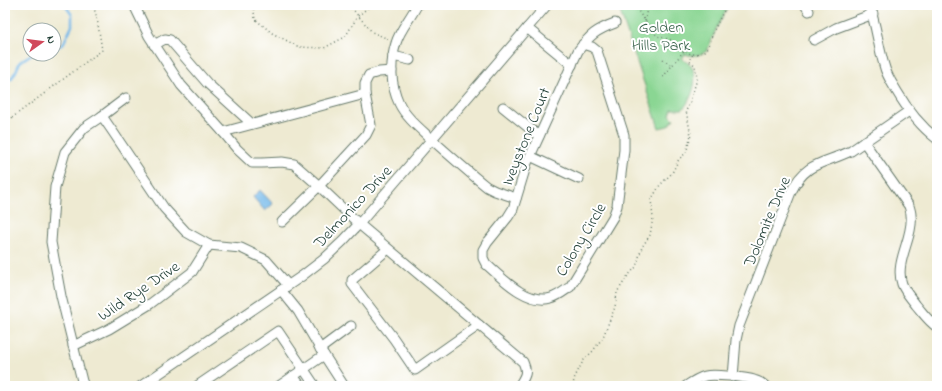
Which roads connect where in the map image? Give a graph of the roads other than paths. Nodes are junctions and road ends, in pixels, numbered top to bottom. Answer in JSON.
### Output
{"nodes":[{"id":1,"x":134,"y":5,"type":"edge"},
{"id":2,"x":417,"y":5,"type":"edge"},
{"id":3,"x":547,"y":5,"type":"edge"},
{"id":4,"x":869,"y":5,"type":"edge"},
{"id":5,"x":873,"y":14,"type":"junction"},
{"id":6,"x":615,"y":23,"type":"dead end"},
{"id":7,"x":527,"y":28,"type":"junction"},
{"id":8,"x":814,"y":40,"type":"dead end"},
{"id":9,"x":584,"y":44,"type":"junction"},
{"id":10,"x":154,"y":45,"type":"junction"},
{"id":11,"x":393,"y":56,"type":"junction"},
{"id":12,"x":410,"y":60,"type":"dead end"},
{"id":13,"x":572,"y":65,"type":"junction"},
{"id":14,"x":392,"y":71,"type":"junction"},
{"id":15,"x":364,"y":94,"type":"junction"},
{"id":16,"x":126,"y":98,"type":"dead end"},
{"id":17,"x":503,"y":107,"type":"dead end"},
{"id":18,"x":910,"y":111,"type":"junction"},
{"id":19,"x":102,"y":116,"type":"junction"},
{"id":20,"x":252,"y":124,"type":"junction"},
{"id":21,"x":223,"y":132,"type":"junction"},
{"id":22,"x":539,"y":136,"type":"junction"},
{"id":23,"x":432,"y":139,"type":"junction"},
{"id":24,"x":937,"y":139,"type":"edge"},
{"id":25,"x":864,"y":142,"type":"junction"},
{"id":26,"x":530,"y":156,"type":"junction"},
{"id":27,"x":579,"y":180,"type":"dead end"},
{"id":28,"x":319,"y":186,"type":"junction"},
{"id":29,"x":516,"y":198,"type":"junction"},
{"id":30,"x":282,"y":222,"type":"dead end"},
{"id":31,"x":359,"y":224,"type":"junction"},
{"id":32,"x":209,"y":245,"type":"junction"},
{"id":33,"x":388,"y":249,"type":"junction"},
{"id":34,"x":285,"y":288,"type":"junction"},
{"id":35,"x":479,"y":325,"type":"junction"},
{"id":36,"x":351,"y":326,"type":"dead end"},
{"id":37,"x":937,"y":326,"type":"edge"},
{"id":38,"x":73,"y":346,"type":"junction"},
{"id":39,"x":322,"y":352,"type":"junction"},
{"id":40,"x":303,"y":369,"type":"junction"},
{"id":41,"x":294,"y":376,"type":"junction"},
{"id":42,"x":734,"y":377,"type":"junction"},
{"id":43,"x":84,"y":386,"type":"edge"},
{"id":44,"x":141,"y":386,"type":"edge"},
{"id":45,"x":197,"y":386,"type":"edge"},
{"id":46,"x":279,"y":386,"type":"edge"},
{"id":47,"x":301,"y":386,"type":"edge"},
{"id":48,"x":315,"y":386,"type":"edge"},
{"id":49,"x":344,"y":386,"type":"edge"},
{"id":50,"x":519,"y":386,"type":"edge"},
{"id":51,"x":686,"y":386,"type":"edge"},
{"id":52,"x":765,"y":386,"type":"edge"}],
"edges":[{"from":1,"to":10,"type":"street"},
{"from":2,"to":11,"type":"street","name":"Iveystone Court"},
{"from":3,"to":7,"type":"street","name":"Delmonico Drive"},
{"from":4,"to":5,"type":"street"},
{"from":5,"to":8,"type":"street"},
{"from":5,"to":18,"type":"street"},
{"from":6,"to":9,"type":"street","name":"Iveystone Court"},
{"from":7,"to":13,"type":"street"},
{"from":7,"to":23,"type":"street","name":"Delmonico Drive"},
{"from":9,"to":13,"type":"street","name":"Iveystone Court"},
{"from":9,"to":29,"type":"street","name":"Colony Circle"},
{"from":10,"to":20,"type":"street"},
{"from":10,"to":21,"type":"street"},
{"from":11,"to":12,"type":"street"},
{"from":11,"to":14,"type":"street","name":"Iveystone Court"},
{"from":13,"to":22,"type":"street","name":"Iveystone Court"},
{"from":14,"to":15,"type":"street"},
{"from":14,"to":23,"type":"street","name":"Iveystone Court"},
{"from":15,"to":20,"type":"street"},
{"from":15,"to":28,"type":"street"},
{"from":16,"to":19,"type":"street"},
{"from":17,"to":22,"type":"street"},
{"from":18,"to":24,"type":"street"},
{"from":18,"to":25,"type":"street","name":"Dolomite Drive"},
{"from":19,"to":32,"type":"street"},
{"from":19,"to":38,"type":"street"},
{"from":20,"to":21,"type":"street"},
{"from":21,"to":28,"type":"street"},
{"from":22,"to":26,"type":"street","name":"Iveystone Court"},
{"from":23,"to":29,"type":"street","name":"Iveystone Court"},
{"from":23,"to":31,"type":"street","name":"Delmonico Drive"},
{"from":25,"to":37,"type":"street"},
{"from":25,"to":42,"type":"street","name":"Dolomite Drive"},
{"from":26,"to":27,"type":"street"},
{"from":26,"to":29,"type":"street","name":"Iveystone Court"},
{"from":28,"to":30,"type":"street"},
{"from":28,"to":31,"type":"street"},
{"from":31,"to":33,"type":"street"},
{"from":31,"to":34,"type":"street","name":"Delmonico Drive"},
{"from":32,"to":34,"type":"street"},
{"from":32,"to":38,"type":"street","name":"Wild Rye Drive"},
{"from":33,"to":35,"type":"street"},
{"from":33,"to":35,"type":"street"},
{"from":34,"to":39,"type":"street"},
{"from":34,"to":44,"type":"street","name":"Delmonico Drive"},
{"from":35,"to":50,"type":"street"},
{"from":36,"to":39,"type":"street"},
{"from":38,"to":43,"type":"street"},
{"from":39,"to":40,"type":"street"},
{"from":39,"to":49,"type":"street"},
{"from":40,"to":41,"type":"street"},
{"from":40,"to":45,"type":"street"},
{"from":40,"to":48,"type":"street"},
{"from":41,"to":46,"type":"street"},
{"from":41,"to":47,"type":"street"},
{"from":42,"to":51,"type":"street"},
{"from":42,"to":52,"type":"street"}]}
